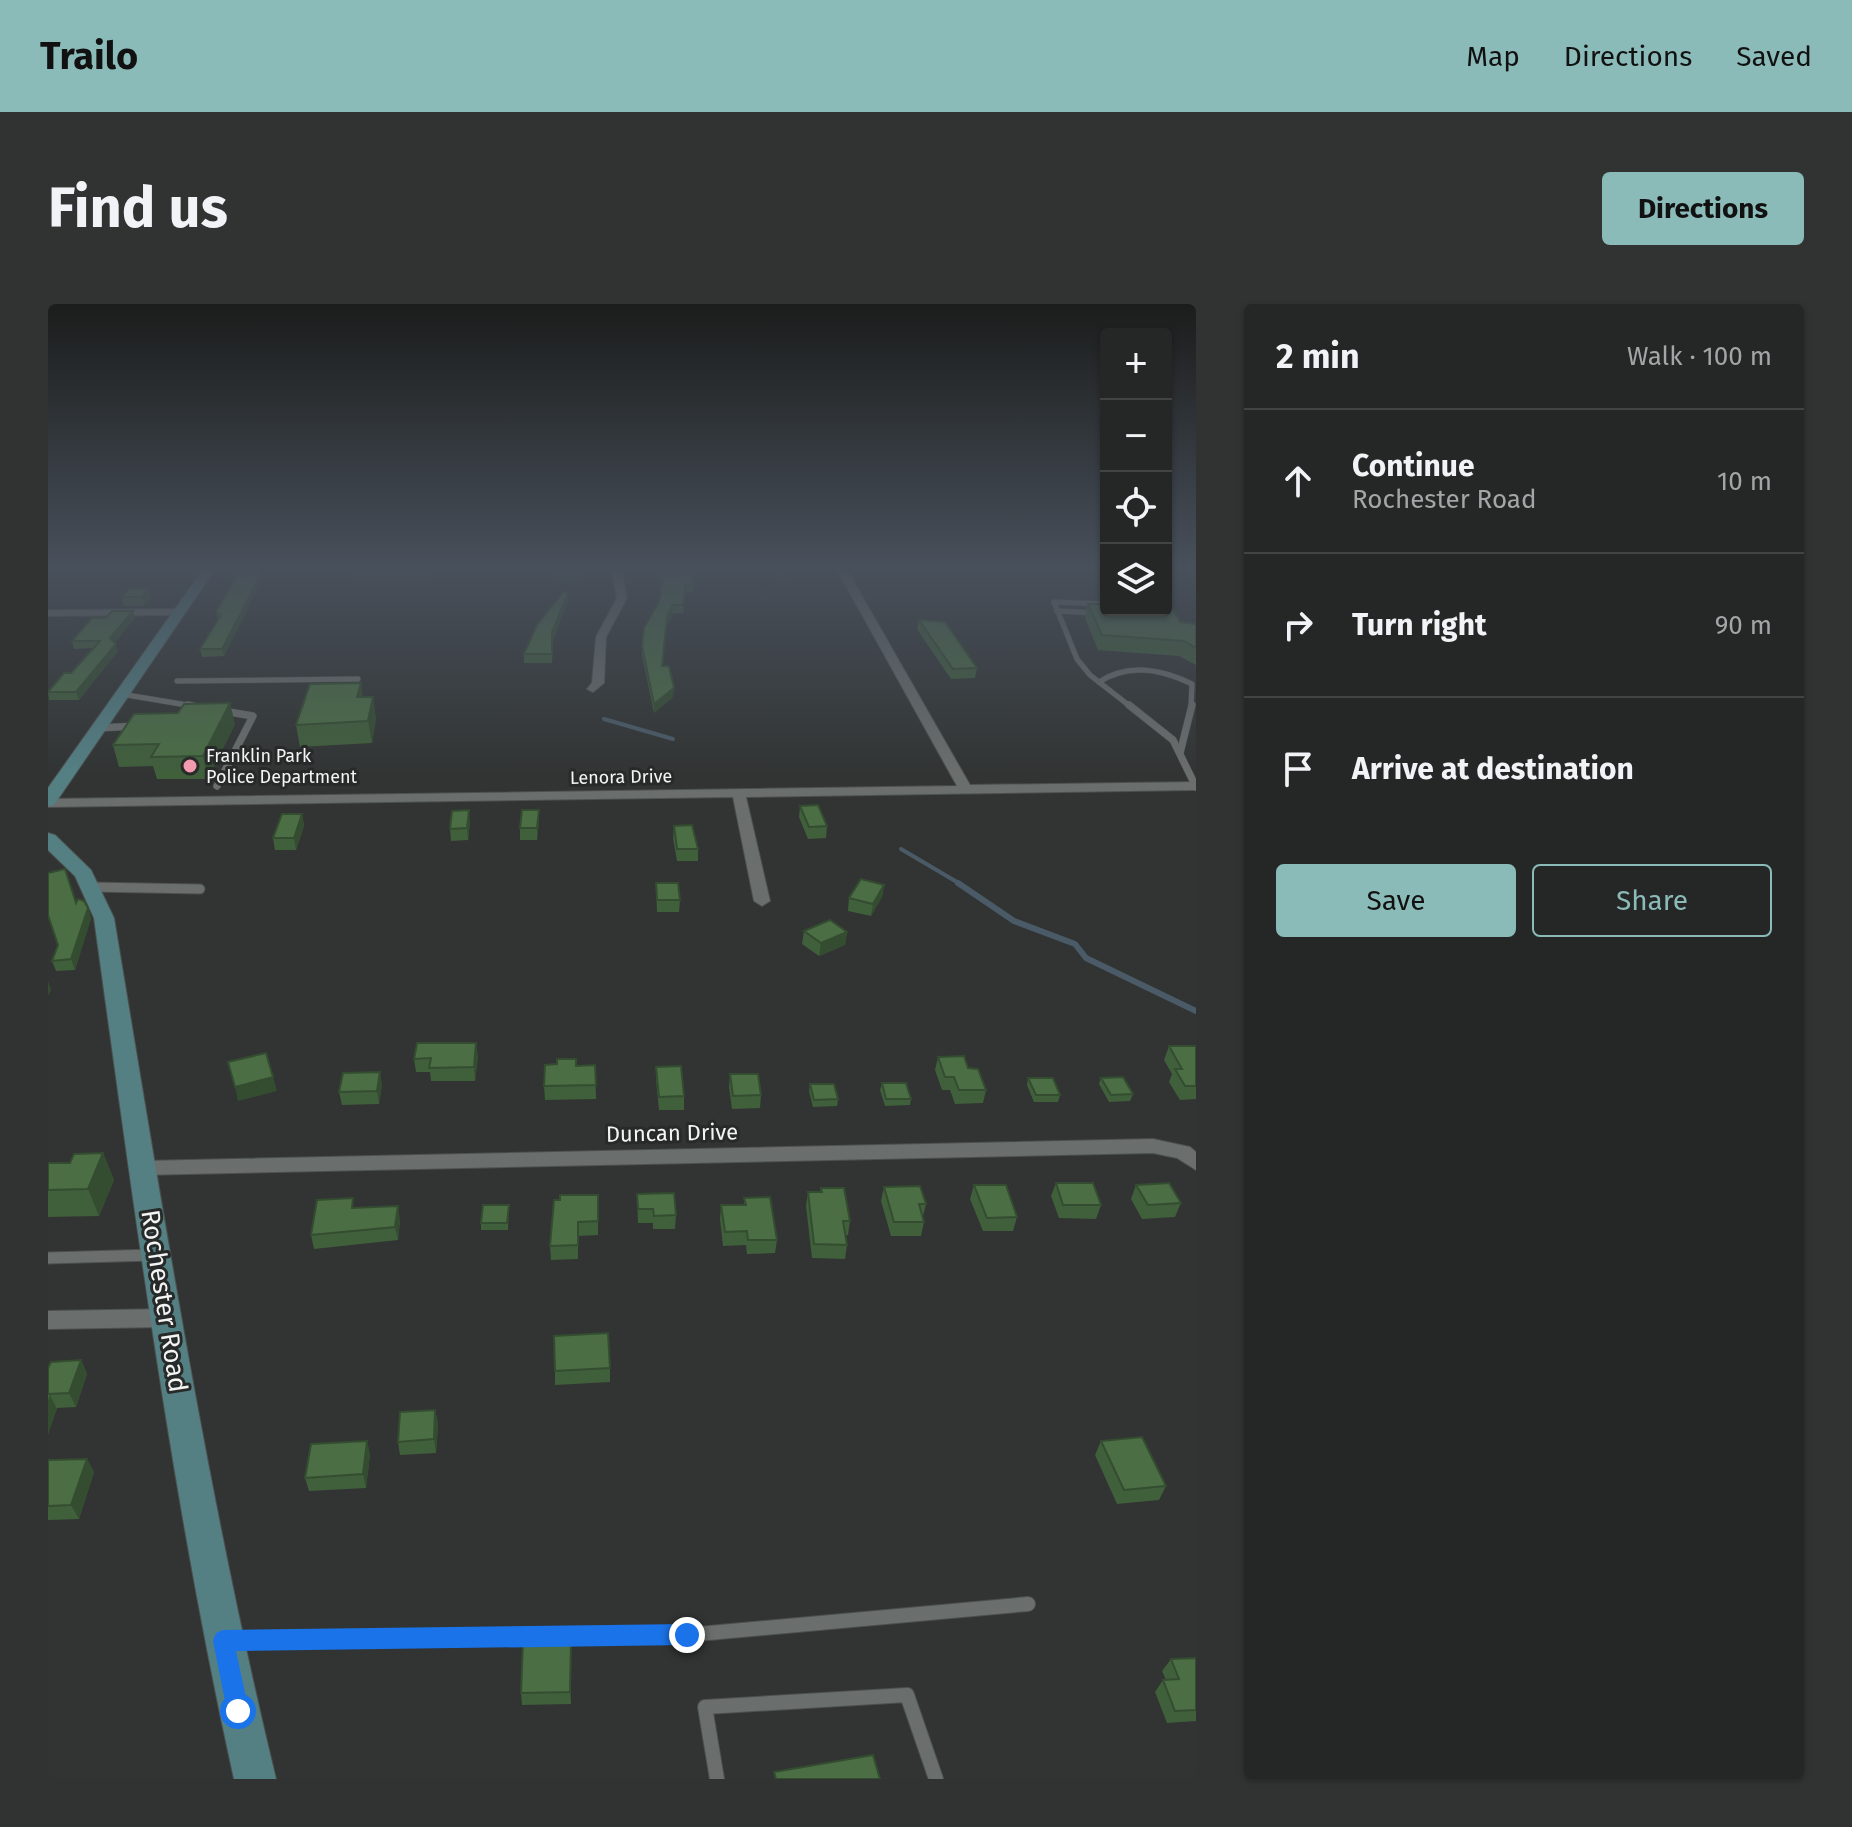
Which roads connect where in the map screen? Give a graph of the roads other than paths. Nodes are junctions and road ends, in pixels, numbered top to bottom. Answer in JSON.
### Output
{"nodes":[{"id":1,"x":161,"y":637,"type":"edge"},
{"id":2,"x":601,"y":637,"type":"edge"},
{"id":3,"x":880,"y":637,"type":"edge"},
{"id":4,"x":1068,"y":637,"type":"edge"},
{"id":5,"x":358,"y":679,"type":"dead end"},
{"id":6,"x":177,"y":681,"type":"dead end"},
{"id":7,"x":1099,"y":682,"type":"junction"},
{"id":8,"x":593,"y":689,"type":"dead end"},
{"id":9,"x":121,"y":694,"type":"junction"},
{"id":10,"x":176,"y":703,"type":"junction"},
{"id":11,"x":168,"y":715,"type":"edge"},
{"id":12,"x":145,"y":726,"type":"edge"},
{"id":13,"x":99,"y":728,"type":"junction"},
{"id":14,"x":1180,"y":753,"type":"junction"},
{"id":15,"x":55,"y":780,"type":"edge"},
{"id":16,"x":217,"y":786,"type":"dead end"},
{"id":17,"x":1196,"y":787,"type":"edge"},
{"id":18,"x":965,"y":788,"type":"junction"},
{"id":19,"x":739,"y":794,"type":"junction"},
{"id":20,"x":48,"y":802,"type":"edge"},
{"id":21,"x":48,"y":839,"type":"edge"},
{"id":22,"x":91,"y":887,"type":"junction"},
{"id":23,"x":200,"y":889,"type":"dead end"},
{"id":24,"x":762,"y":901,"type":"dead end"},
{"id":25,"x":1196,"y":1163,"type":"edge"},
{"id":26,"x":143,"y":1168,"type":"junction"},
{"id":27,"x":156,"y":1254,"type":"junction"},
{"id":28,"x":48,"y":1258,"type":"edge"},
{"id":29,"x":165,"y":1318,"type":"junction"},
{"id":30,"x":48,"y":1320,"type":"edge"},
{"id":31,"x":1028,"y":1604,"type":"dead end"},
{"id":32,"x":223,"y":1641,"type":"junction"},
{"id":33,"x":255,"y":1779,"type":"edge"},
{"id":34,"x":717,"y":1779,"type":"edge"},
{"id":35,"x":936,"y":1779,"type":"edge"}],
"edges":[{"from":1,"to":9,"type":"street"},
{"from":2,"to":8,"type":"street"},
{"from":3,"to":18,"type":"street"},
{"from":4,"to":7,"type":"lane"},
{"from":5,"to":6,"type":"lane"},
{"from":7,"to":14,"type":"lane"},
{"from":7,"to":14,"type":"lane"},
{"from":9,"to":10,"type":"lane"},
{"from":9,"to":13,"type":"street"},
{"from":10,"to":11,"type":"lane"},
{"from":10,"to":16,"type":"lane"},
{"from":12,"to":13,"type":"lane"},
{"from":13,"to":15,"type":"street"},
{"from":14,"to":17,"type":"lane"},
{"from":15,"to":20,"type":"street"},
{"from":17,"to":18,"type":"street","name":"Lenora Drive"},
{"from":18,"to":19,"type":"street","name":"Lenora Drive"},
{"from":19,"to":20,"type":"street","name":"Lenora Drive"},
{"from":19,"to":24,"type":"street"},
{"from":21,"to":22,"type":"street","name":"Rochester Road"},
{"from":22,"to":23,"type":"lane"},
{"from":22,"to":26,"type":"street","name":"Rochester Road"},
{"from":25,"to":26,"type":"street","name":"Duncan Drive"},
{"from":26,"to":27,"type":"street","name":"Rochester Road"},
{"from":27,"to":28,"type":"lane"},
{"from":27,"to":29,"type":"street","name":"Rochester Road"},
{"from":29,"to":30,"type":"street"},
{"from":29,"to":32,"type":"street","name":"Rochester Road"},
{"from":31,"to":32,"type":"lane"},
{"from":32,"to":33,"type":"street","name":"Rochester Road"},
{"from":34,"to":35,"type":"lane"}]}
